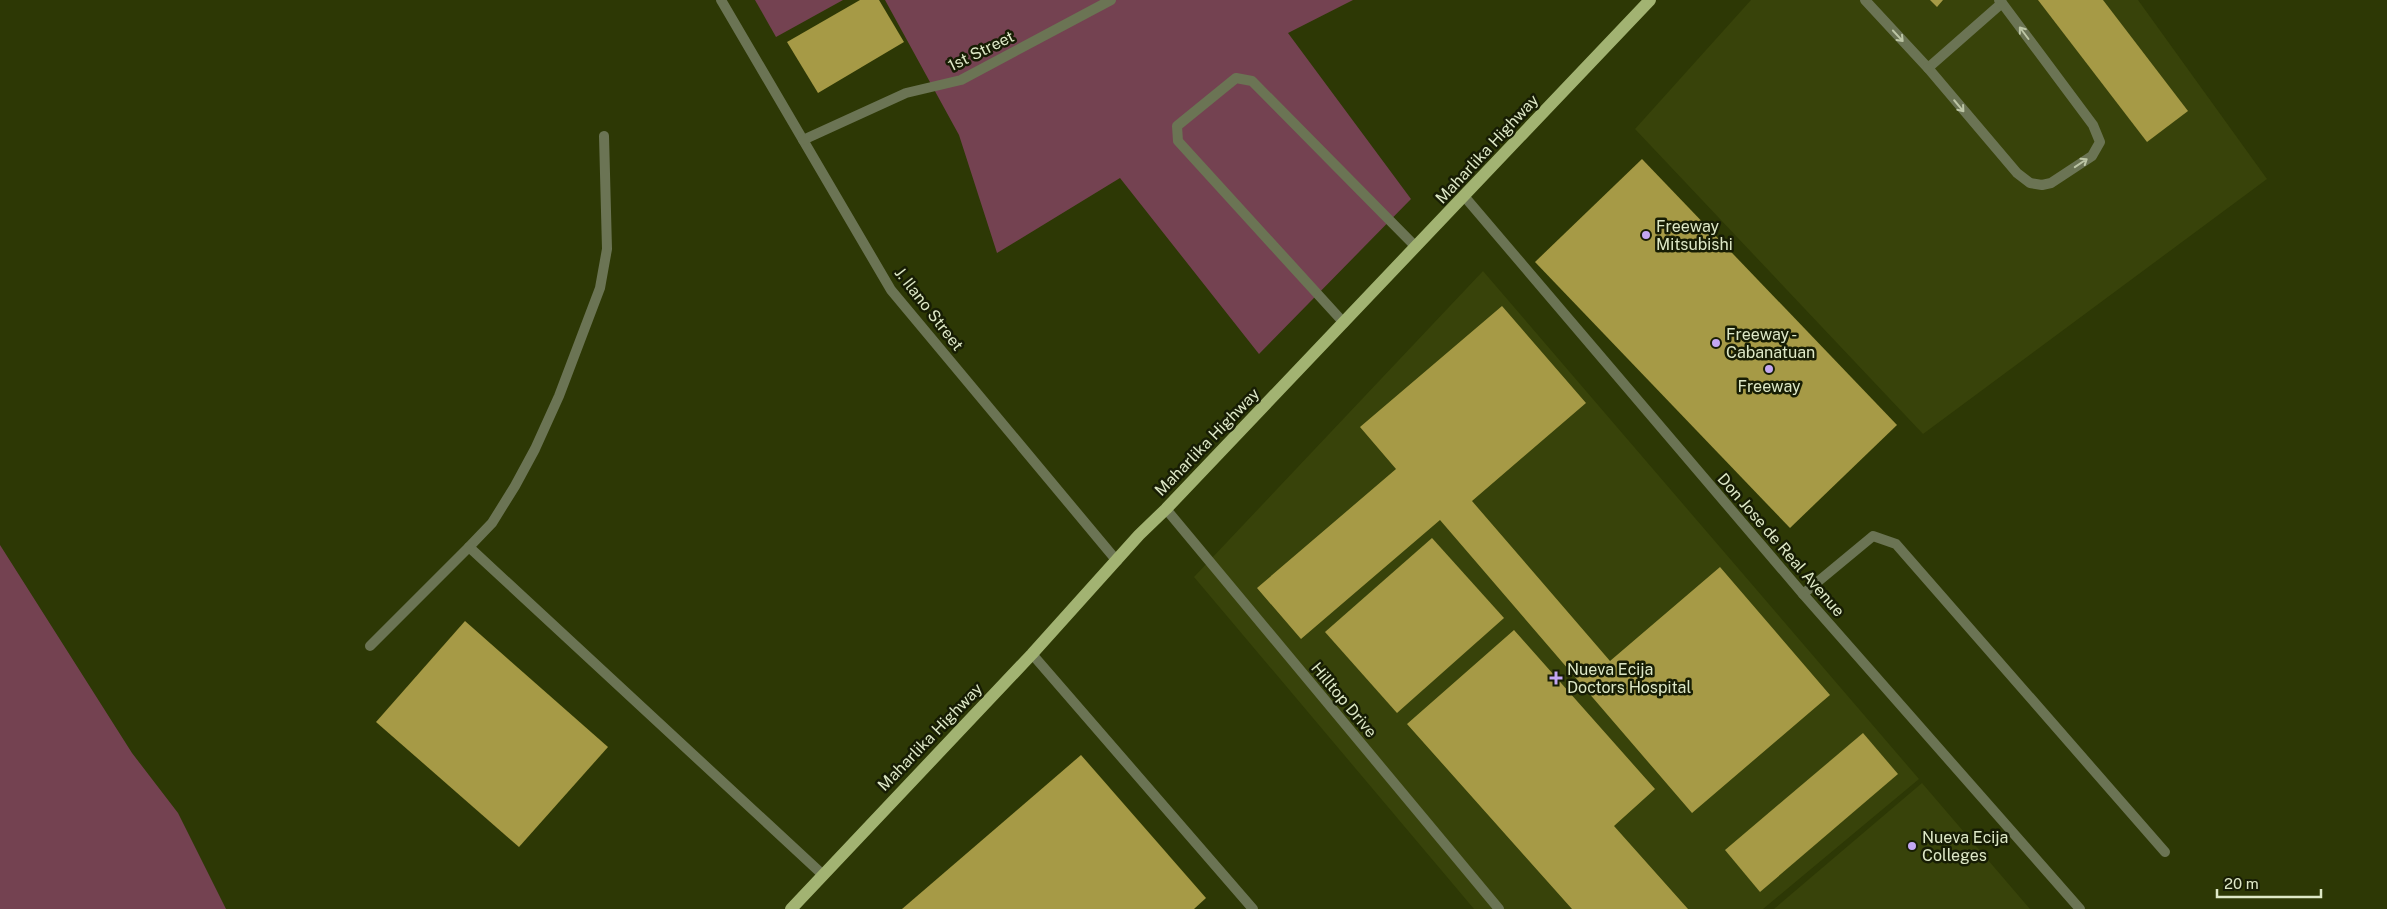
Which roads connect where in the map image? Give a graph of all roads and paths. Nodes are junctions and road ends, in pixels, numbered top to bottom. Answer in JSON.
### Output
{"nodes":[{"id":1,"x":722,"y":0,"type":"edge"},
{"id":2,"x":1111,"y":0,"type":"edge"},
{"id":3,"x":1650,"y":0,"type":"edge"},
{"id":4,"x":1865,"y":0,"type":"edge"},
{"id":5,"x":2001,"y":1,"type":"edge"},
{"id":6,"x":1928,"y":68,"type":"junction"},
{"id":7,"x":604,"y":136,"type":"dead end"},
{"id":8,"x":803,"y":140,"type":"junction"},
{"id":9,"x":1464,"y":196,"type":"junction"},
{"id":10,"x":1416,"y":247,"type":"junction"},
{"id":11,"x":1344,"y":323,"type":"junction"},
{"id":12,"x":1166,"y":509,"type":"junction"},
{"id":13,"x":468,"y":547,"type":"junction"},
{"id":14,"x":1118,"y":561,"type":"junction"},
{"id":15,"x":1802,"y":594,"type":"junction"},
{"id":16,"x":370,"y":646,"type":"dead end"},
{"id":17,"x":1032,"y":654,"type":"junction"},
{"id":18,"x":2165,"y":852,"type":"dead end"},
{"id":19,"x":822,"y":874,"type":"junction"},
{"id":20,"x":797,"y":907,"type":"edge"},
{"id":21,"x":1253,"y":909,"type":"edge"},
{"id":22,"x":1499,"y":909,"type":"edge"},
{"id":23,"x":2080,"y":909,"type":"edge"}],
"edges":[{"from":1,"to":8,"type":"street","name":"J. Ilano Street"},
{"from":2,"to":8,"type":"street","name":"1st Street"},
{"from":3,"to":9,"type":"main road","name":"Maharlika Highway"},
{"from":4,"to":6,"type":"street","one_way":true},
{"from":5,"to":6,"type":"street"},
{"from":6,"to":5,"type":"street","one_way":true},
{"from":7,"to":13,"type":"street"},
{"from":8,"to":14,"type":"street","name":"J. Ilano Street"},
{"from":9,"to":10,"type":"main road","name":"Maharlika Highway"},
{"from":9,"to":15,"type":"street","name":"Don Jose de Real Avenue"},
{"from":10,"to":11,"type":"main road","name":"Maharlika Highway"},
{"from":10,"to":11,"type":"street"},
{"from":11,"to":12,"type":"main road","name":"Maharlika Highway"},
{"from":12,"to":14,"type":"main road","name":"Maharlika Highway"},
{"from":12,"to":22,"type":"street","name":"Hilltop Drive"},
{"from":13,"to":16,"type":"street"},
{"from":13,"to":19,"type":"street"},
{"from":14,"to":17,"type":"main road","name":"Maharlika Highway"},
{"from":15,"to":18,"type":"street"},
{"from":15,"to":23,"type":"street","name":"Don Jose de Real Avenue"},
{"from":17,"to":19,"type":"main road","name":"Maharlika Highway"},
{"from":17,"to":21,"type":"street"},
{"from":19,"to":20,"type":"main road","name":"Maharlika Highway"}]}
